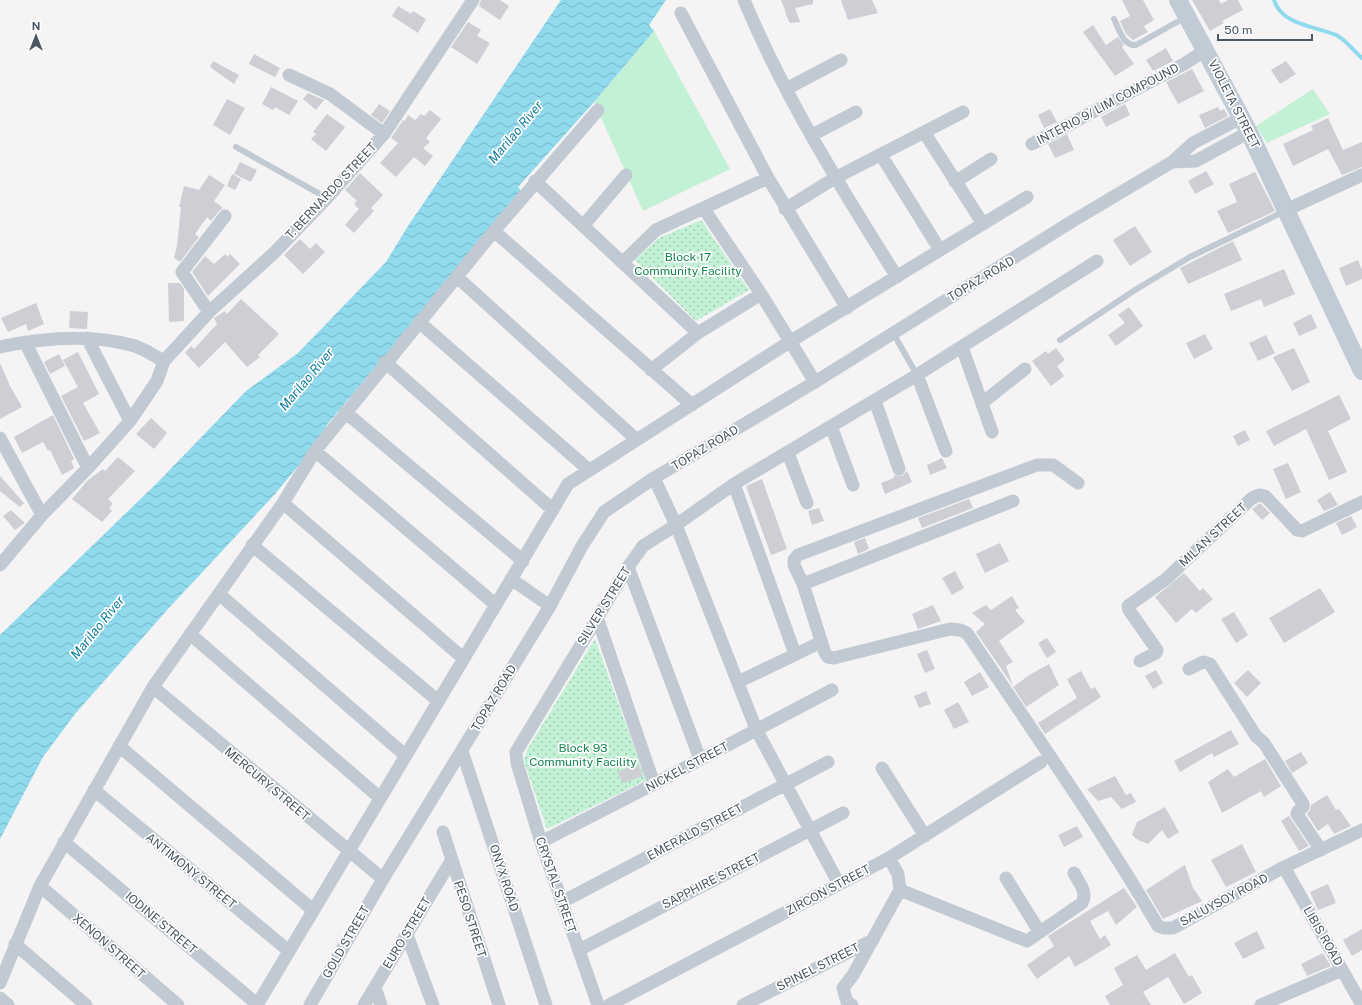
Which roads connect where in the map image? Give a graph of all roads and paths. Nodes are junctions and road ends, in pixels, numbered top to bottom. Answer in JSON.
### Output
{"nodes":[{"id":1,"x":472,"y":0,"type":"edge"},
{"id":2,"x":744,"y":0,"type":"edge"},
{"id":3,"x":1178,"y":0,"type":"edge"},
{"id":4,"x":682,"y":13,"type":"dead end"},
{"id":5,"x":1187,"y":16,"type":"junction"},
{"id":6,"x":1114,"y":19,"type":"dead end"},
{"id":7,"x":1206,"y":50,"type":"junction"},
{"id":8,"x":841,"y":60,"type":"dead end"},
{"id":9,"x":289,"y":75,"type":"dead end"},
{"id":10,"x":786,"y":89,"type":"junction"},
{"id":11,"x":598,"y":110,"type":"dead end"},
{"id":12,"x":856,"y":112,"type":"dead end"},
{"id":13,"x":963,"y":112,"type":"dead end"},
{"id":14,"x":1245,"y":125,"type":"junction"},
{"id":15,"x":924,"y":132,"type":"junction"},
{"id":16,"x":384,"y":134,"type":"junction"},
{"id":17,"x":812,"y":135,"type":"junction"},
{"id":18,"x":1032,"y":144,"type":"dead end"},
{"id":19,"x":236,"y":147,"type":"dead end"},
{"id":20,"x":881,"y":155,"type":"junction"},
{"id":21,"x":991,"y":159,"type":"dead end"},
{"id":22,"x":626,"y":175,"type":"dead end"},
{"id":23,"x":1362,"y":175,"type":"edge"},
{"id":24,"x":768,"y":178,"type":"junction"},
{"id":25,"x":835,"y":178,"type":"junction"},
{"id":26,"x":536,"y":181,"type":"junction"},
{"id":27,"x":955,"y":182,"type":"junction"},
{"id":28,"x":1027,"y":197,"type":"dead end"},
{"id":29,"x":327,"y":198,"type":"junction"},
{"id":30,"x":704,"y":209,"type":"junction"},
{"id":31,"x":785,"y":209,"type":"junction"},
{"id":32,"x":1286,"y":210,"type":"junction"},
{"id":33,"x":225,"y":216,"type":"dead end"},
{"id":34,"x":982,"y":224,"type":"junction"},
{"id":35,"x":583,"y":226,"type":"junction"},
{"id":36,"x":494,"y":230,"type":"junction"},
{"id":37,"x":940,"y":250,"type":"junction"},
{"id":38,"x":1097,"y":261,"type":"dead end"},
{"id":39,"x":623,"y":262,"type":"junction"},
{"id":40,"x":457,"y":277,"type":"junction"},
{"id":41,"x":897,"y":277,"type":"junction"},
{"id":42,"x":761,"y":294,"type":"junction"},
{"id":43,"x":848,"y":308,"type":"junction"},
{"id":44,"x":209,"y":312,"type":"junction"},
{"id":45,"x":419,"y":322,"type":"junction"},
{"id":46,"x":698,"y":333,"type":"junction"},
{"id":47,"x":893,"y":333,"type":"junction"},
{"id":48,"x":87,"y":338,"type":"junction"},
{"id":49,"x":1060,"y":340,"type":"dead end"},
{"id":50,"x":791,"y":341,"type":"junction"},
{"id":51,"x":25,"y":342,"type":"junction"},
{"id":52,"x":0,"y":347,"type":"edge"},
{"id":53,"x":962,"y":347,"type":"junction"},
{"id":54,"x":164,"y":361,"type":"junction"},
{"id":55,"x":386,"y":362,"type":"junction"},
{"id":56,"x":1025,"y":369,"type":"dead end"},
{"id":57,"x":651,"y":370,"type":"junction"},
{"id":58,"x":1362,"y":371,"type":"edge"},
{"id":59,"x":917,"y":375,"type":"junction"},
{"id":60,"x":815,"y":382,"type":"junction"},
{"id":61,"x":875,"y":401,"type":"junction"},
{"id":62,"x":982,"y":403,"type":"junction"},
{"id":63,"x":692,"y":405,"type":"junction"},
{"id":64,"x":345,"y":412,"type":"junction"},
{"id":65,"x":130,"y":421,"type":"junction"},
{"id":66,"x":831,"y":426,"type":"junction"},
{"id":67,"x":992,"y":432,"type":"dead end"},
{"id":68,"x":0,"y":438,"type":"edge"},
{"id":69,"x":637,"y":440,"type":"junction"},
{"id":70,"x":315,"y":451,"type":"junction"},
{"id":71,"x":946,"y":451,"type":"dead end"},
{"id":72,"x":788,"y":453,"type":"junction"},
{"id":73,"x":4,"y":456,"type":"edge"},
{"id":74,"x":88,"y":468,"type":"junction"},
{"id":75,"x":899,"y":469,"type":"dead end"},
{"id":76,"x":590,"y":470,"type":"junction"},
{"id":77,"x":654,"y":478,"type":"junction"},
{"id":78,"x":1078,"y":483,"type":"dead end"},
{"id":79,"x":734,"y":484,"type":"junction"},
{"id":80,"x":853,"y":485,"type":"dead end"},
{"id":81,"x":1013,"y":502,"type":"dead end"},
{"id":82,"x":1362,"y":502,"type":"edge"},
{"id":83,"x":283,"y":503,"type":"junction"},
{"id":84,"x":807,"y":503,"type":"dead end"},
{"id":85,"x":553,"y":510,"type":"junction"},
{"id":86,"x":42,"y":515,"type":"junction"},
{"id":87,"x":676,"y":525,"type":"junction"},
{"id":88,"x":252,"y":545,"type":"junction"},
{"id":89,"x":522,"y":561,"type":"junction"},
{"id":90,"x":0,"y":565,"type":"edge"},
{"id":91,"x":628,"y":567,"type":"junction"},
{"id":92,"x":511,"y":579,"type":"junction"},
{"id":93,"x":803,"y":584,"type":"junction"},
{"id":94,"x":220,"y":594,"type":"junction"},
{"id":95,"x":496,"y":605,"type":"junction"},
{"id":96,"x":550,"y":606,"type":"junction"},
{"id":97,"x":597,"y":617,"type":"junction"},
{"id":98,"x":190,"y":634,"type":"junction"},
{"id":99,"x":814,"y":646,"type":"dead end"},
{"id":100,"x":796,"y":654,"type":"junction"},
{"id":101,"x":463,"y":658,"type":"junction"},
{"id":102,"x":1140,"y":661,"type":"dead end"},
{"id":103,"x":1189,"y":669,"type":"dead end"},
{"id":104,"x":738,"y":682,"type":"junction"},
{"id":105,"x":153,"y":687,"type":"junction"},
{"id":106,"x":832,"y":690,"type":"dead end"},
{"id":107,"x":437,"y":700,"type":"junction"},
{"id":108,"x":756,"y":729,"type":"junction"},
{"id":109,"x":119,"y":746,"type":"junction"},
{"id":110,"x":462,"y":751,"type":"junction"},
{"id":111,"x":405,"y":755,"type":"junction"},
{"id":112,"x":700,"y":759,"type":"junction"},
{"id":113,"x":828,"y":762,"type":"dead end"},
{"id":114,"x":1041,"y":762,"type":"dead end"},
{"id":115,"x":518,"y":764,"type":"joint"},
{"id":116,"x":882,"y":768,"type":"dead end"},
{"id":117,"x":654,"y":784,"type":"junction"},
{"id":118,"x":786,"y":784,"type":"junction"},
{"id":119,"x":94,"y":790,"type":"junction"},
{"id":120,"x":380,"y":798,"type":"junction"},
{"id":121,"x":843,"y":813,"type":"dead end"},
{"id":122,"x":811,"y":830,"type":"junction"},
{"id":123,"x":1362,"y":830,"type":"edge"},
{"id":124,"x":443,"y":832,"type":"dead end"},
{"id":125,"x":925,"y":836,"type":"junction"},
{"id":126,"x":64,"y":842,"type":"junction"},
{"id":127,"x":541,"y":842,"type":"junction"},
{"id":128,"x":1321,"y":850,"type":"junction"},
{"id":129,"x":348,"y":852,"type":"junction"},
{"id":130,"x":889,"y":858,"type":"junction"},
{"id":131,"x":451,"y":861,"type":"junction"},
{"id":132,"x":1284,"y":867,"type":"junction"},
{"id":133,"x":1074,"y":873,"type":"dead end"},
{"id":134,"x":1006,"y":878,"type":"dead end"},
{"id":135,"x":383,"y":879,"type":"junction"},
{"id":136,"x":839,"y":884,"type":"junction"},
{"id":137,"x":40,"y":886,"type":"junction"},
{"id":138,"x":900,"y":890,"type":"junction"},
{"id":139,"x":562,"y":902,"type":"junction"},
{"id":140,"x":313,"y":910,"type":"junction"},
{"id":141,"x":1039,"y":931,"type":"junction"},
{"id":142,"x":407,"y":935,"type":"junction"},
{"id":143,"x":872,"y":940,"type":"junction"},
{"id":144,"x":15,"y":944,"type":"junction"},
{"id":145,"x":578,"y":950,"type":"junction"},
{"id":146,"x":289,"y":951,"type":"junction"},
{"id":147,"x":1342,"y":970,"type":"junction"},
{"id":148,"x":0,"y":983,"type":"edge"},
{"id":149,"x":374,"y":987,"type":"junction"},
{"id":150,"x":0,"y":998,"type":"edge"},
{"id":151,"x":257,"y":1004,"type":"edge"},
{"id":152,"x":847,"y":1004,"type":"edge"},
{"id":153,"x":8,"y":1005,"type":"edge"},
{"id":154,"x":86,"y":1005,"type":"edge"},
{"id":155,"x":178,"y":1005,"type":"edge"},
{"id":156,"x":310,"y":1005,"type":"edge"},
{"id":157,"x":364,"y":1005,"type":"edge"},
{"id":158,"x":381,"y":1005,"type":"edge"},
{"id":159,"x":433,"y":1005,"type":"edge"},
{"id":160,"x":499,"y":1005,"type":"edge"},
{"id":161,"x":546,"y":1005,"type":"edge"},
{"id":162,"x":598,"y":1005,"type":"edge"},
{"id":163,"x":609,"y":1005,"type":"edge"},
{"id":164,"x":743,"y":1005,"type":"edge"},
{"id":165,"x":1260,"y":1005,"type":"edge"},
{"id":166,"x":1362,"y":1005,"type":"edge"}],
"edges":[{"from":1,"to":16,"type":"street","name":"T. BERNARDO STREET"},
{"from":2,"to":10,"type":"street"},
{"from":3,"to":5,"type":"main road","name":"VIOLETA STREET"},
{"from":4,"to":24,"type":"street"},
{"from":5,"to":6,"type":"lane"},
{"from":5,"to":7,"type":"main road","name":"VIOLETA STREET"},
{"from":7,"to":14,"type":"main road","name":"VIOLETA STREET"},
{"from":7,"to":18,"type":"street","name":"INTERIO 9/ LIM COMPOUND"},
{"from":8,"to":10,"type":"street"},
{"from":9,"to":16,"type":"street"},
{"from":10,"to":17,"type":"street"},
{"from":11,"to":26,"type":"street"},
{"from":12,"to":17,"type":"street"},
{"from":13,"to":15,"type":"street"},
{"from":14,"to":32,"type":"main road","name":"VIOLETA STREET"},
{"from":14,"to":47,"type":"street","name":"TOPAZ ROAD"},
{"from":15,"to":20,"type":"street"},
{"from":15,"to":27,"type":"street"},
{"from":16,"to":29,"type":"street","name":"T. BERNARDO STREET"},
{"from":17,"to":25,"type":"street"},
{"from":19,"to":29,"type":"lane"},
{"from":20,"to":25,"type":"street"},
{"from":20,"to":37,"type":"street"},
{"from":21,"to":27,"type":"street"},
{"from":22,"to":35,"type":"street"},
{"from":23,"to":32,"type":"street"},
{"from":24,"to":30,"type":"street"},
{"from":24,"to":31,"type":"street"},
{"from":25,"to":31,"type":"street"},
{"from":25,"to":41,"type":"street"},
{"from":26,"to":35,"type":"street"},
{"from":26,"to":36,"type":"street"},
{"from":27,"to":34,"type":"street"},
{"from":28,"to":34,"type":"street"},
{"from":29,"to":44,"type":"street","name":"T. BERNARDO STREET"},
{"from":30,"to":39,"type":"street"},
{"from":30,"to":42,"type":"street"},
{"from":31,"to":43,"type":"street"},
{"from":32,"to":49,"type":"lane"},
{"from":32,"to":58,"type":"main road","name":"VIOLETA STREET"},
{"from":33,"to":44,"type":"street"},
{"from":34,"to":37,"type":"street"},
{"from":35,"to":39,"type":"street"},
{"from":36,"to":40,"type":"street"},
{"from":36,"to":57,"type":"street"},
{"from":37,"to":41,"type":"street"},
{"from":38,"to":53,"type":"street","name":"SILVER STREET"},
{"from":39,"to":46,"type":"street"},
{"from":40,"to":45,"type":"street"},
{"from":40,"to":69,"type":"street"},
{"from":41,"to":43,"type":"street"},
{"from":42,"to":46,"type":"street"},
{"from":42,"to":50,"type":"street"},
{"from":43,"to":50,"type":"street"},
{"from":44,"to":54,"type":"street","name":"T. BERNARDO STREET"},
{"from":45,"to":55,"type":"street"},
{"from":45,"to":76,"type":"street"},
{"from":46,"to":57,"type":"street"},
{"from":47,"to":59,"type":"lane"},
{"from":47,"to":60,"type":"street","name":"TOPAZ ROAD"},
{"from":48,"to":51,"type":"street"},
{"from":48,"to":54,"type":"street"},
{"from":48,"to":65,"type":"street"},
{"from":50,"to":60,"type":"street"},
{"from":50,"to":63,"type":"street"},
{"from":51,"to":52,"type":"street"},
{"from":51,"to":74,"type":"street"},
{"from":53,"to":59,"type":"street","name":"SILVER STREET"},
{"from":53,"to":62,"type":"street"},
{"from":54,"to":65,"type":"street"},
{"from":55,"to":64,"type":"street"},
{"from":55,"to":85,"type":"street"},
{"from":56,"to":62,"type":"street"},
{"from":57,"to":63,"type":"street"},
{"from":59,"to":61,"type":"street","name":"SILVER STREET"},
{"from":59,"to":71,"type":"street"},
{"from":60,"to":77,"type":"street","name":"TOPAZ ROAD"},
{"from":61,"to":66,"type":"street","name":"SILVER STREET"},
{"from":61,"to":75,"type":"street"},
{"from":62,"to":67,"type":"street"},
{"from":63,"to":69,"type":"street"},
{"from":64,"to":70,"type":"street"},
{"from":64,"to":89,"type":"street"},
{"from":65,"to":74,"type":"street"},
{"from":66,"to":72,"type":"street","name":"SILVER STREET"},
{"from":66,"to":80,"type":"street"},
{"from":68,"to":73,"type":"street"},
{"from":69,"to":76,"type":"street"},
{"from":70,"to":83,"type":"street"},
{"from":70,"to":95,"type":"street"},
{"from":72,"to":79,"type":"street","name":"SILVER STREET"},
{"from":72,"to":84,"type":"street"},
{"from":73,"to":86,"type":"street"},
{"from":74,"to":86,"type":"street"},
{"from":76,"to":85,"type":"street"},
{"from":77,"to":87,"type":"street"},
{"from":77,"to":96,"type":"street","name":"TOPAZ ROAD"},
{"from":78,"to":93,"type":"street"},
{"from":79,"to":87,"type":"street","name":"SILVER STREET"},
{"from":79,"to":100,"type":"street"},
{"from":81,"to":93,"type":"street"},
{"from":82,"to":102,"type":"street","name":"MILAN STREET"},
{"from":83,"to":88,"type":"street"},
{"from":83,"to":101,"type":"street"},
{"from":85,"to":89,"type":"street"},
{"from":86,"to":90,"type":"street"},
{"from":87,"to":91,"type":"street","name":"SILVER STREET"},
{"from":87,"to":104,"type":"street"},
{"from":88,"to":94,"type":"street"},
{"from":88,"to":107,"type":"street"},
{"from":89,"to":92,"type":"street"},
{"from":91,"to":97,"type":"street","name":"SILVER STREET"},
{"from":91,"to":112,"type":"street"},
{"from":92,"to":95,"type":"street"},
{"from":92,"to":96,"type":"street"},
{"from":93,"to":132,"type":"street","name":"SALUYSOY ROAD"},
{"from":94,"to":98,"type":"street"},
{"from":94,"to":111,"type":"street"},
{"from":95,"to":101,"type":"street"},
{"from":96,"to":110,"type":"street","name":"TOPAZ ROAD"},
{"from":97,"to":115,"type":"street","name":"SILVER STREET"},
{"from":97,"to":117,"type":"street"},
{"from":98,"to":105,"type":"street"},
{"from":98,"to":120,"type":"street"},
{"from":99,"to":100,"type":"street"},
{"from":100,"to":104,"type":"street"},
{"from":101,"to":107,"type":"street"},
{"from":103,"to":128,"type":"street"},
{"from":104,"to":108,"type":"street"},
{"from":105,"to":109,"type":"street"},
{"from":105,"to":129,"type":"street","name":"MERCURY STREET"},
{"from":106,"to":108,"type":"street","name":"NICKEL STREET"},
{"from":107,"to":111,"type":"street"},
{"from":108,"to":112,"type":"street","name":"NICKEL STREET"},
{"from":108,"to":118,"type":"street"},
{"from":109,"to":119,"type":"street"},
{"from":109,"to":140,"type":"street"},
{"from":110,"to":135,"type":"street","name":"TOPAZ ROAD"},
{"from":110,"to":161,"type":"street","name":"ONYX ROAD"},
{"from":111,"to":120,"type":"street"},
{"from":112,"to":117,"type":"street","name":"NICKEL STREET"},
{"from":113,"to":118,"type":"street","name":"EMERALD STREET"},
{"from":114,"to":125,"type":"street","name":"ZIRCON STREET"},
{"from":115,"to":127,"type":"street","name":"CRYSTAL STREET"},
{"from":116,"to":125,"type":"street"},
{"from":117,"to":127,"type":"street","name":"NICKEL STREET"},
{"from":118,"to":122,"type":"street"},
{"from":118,"to":139,"type":"street","name":"EMERALD STREET"},
{"from":119,"to":126,"type":"street"},
{"from":119,"to":146,"type":"street","name":"ANTIMONY STREET"},
{"from":120,"to":129,"type":"street"},
{"from":121,"to":122,"type":"street","name":"SAPPHIRE STREET"},
{"from":122,"to":136,"type":"street"},
{"from":122,"to":145,"type":"street","name":"SAPPHIRE STREET"},
{"from":123,"to":128,"type":"street","name":"SALUYSOY ROAD"},
{"from":124,"to":131,"type":"street","name":"PESO STREET"},
{"from":125,"to":130,"type":"street","name":"ZIRCON STREET"},
{"from":126,"to":137,"type":"street"},
{"from":126,"to":151,"type":"street","name":"IODINE STREET"},
{"from":127,"to":139,"type":"street","name":"CRYSTAL STREET"},
{"from":128,"to":132,"type":"street","name":"SALUYSOY ROAD"},
{"from":129,"to":135,"type":"street","name":"MERCURY STREET"},
{"from":129,"to":140,"type":"street"},
{"from":130,"to":136,"type":"street","name":"ZIRCON STREET"},
{"from":130,"to":138,"type":"street"},
{"from":131,"to":142,"type":"street","name":"EURO STREET"},
{"from":131,"to":160,"type":"street","name":"PESO STREET"},
{"from":132,"to":147,"type":"street","name":"LIBIS ROAD"},
{"from":133,"to":141,"type":"street"},
{"from":134,"to":141,"type":"street"},
{"from":135,"to":156,"type":"street","name":"GOLD STREET"},
{"from":136,"to":163,"type":"street","name":"ZIRCON STREET"},
{"from":137,"to":144,"type":"street"},
{"from":137,"to":155,"type":"street","name":"XENON STREET"},
{"from":138,"to":141,"type":"street"},
{"from":138,"to":143,"type":"street"},
{"from":139,"to":145,"type":"street","name":"CRYSTAL STREET"},
{"from":140,"to":146,"type":"street"},
{"from":142,"to":149,"type":"street","name":"EURO STREET"},
{"from":142,"to":159,"type":"street"},
{"from":143,"to":152,"type":"street"},
{"from":143,"to":164,"type":"street","name":"SPINEL STREET"},
{"from":144,"to":148,"type":"street"},
{"from":144,"to":154,"type":"street"},
{"from":145,"to":162,"type":"street","name":"CRYSTAL STREET"},
{"from":146,"to":151,"type":"street"},
{"from":147,"to":165,"type":"street"},
{"from":147,"to":166,"type":"street","name":"LIBIS ROAD"},
{"from":149,"to":157,"type":"street","name":"EURO STREET"},
{"from":149,"to":158,"type":"street"},
{"from":150,"to":153,"type":"street"}]}
